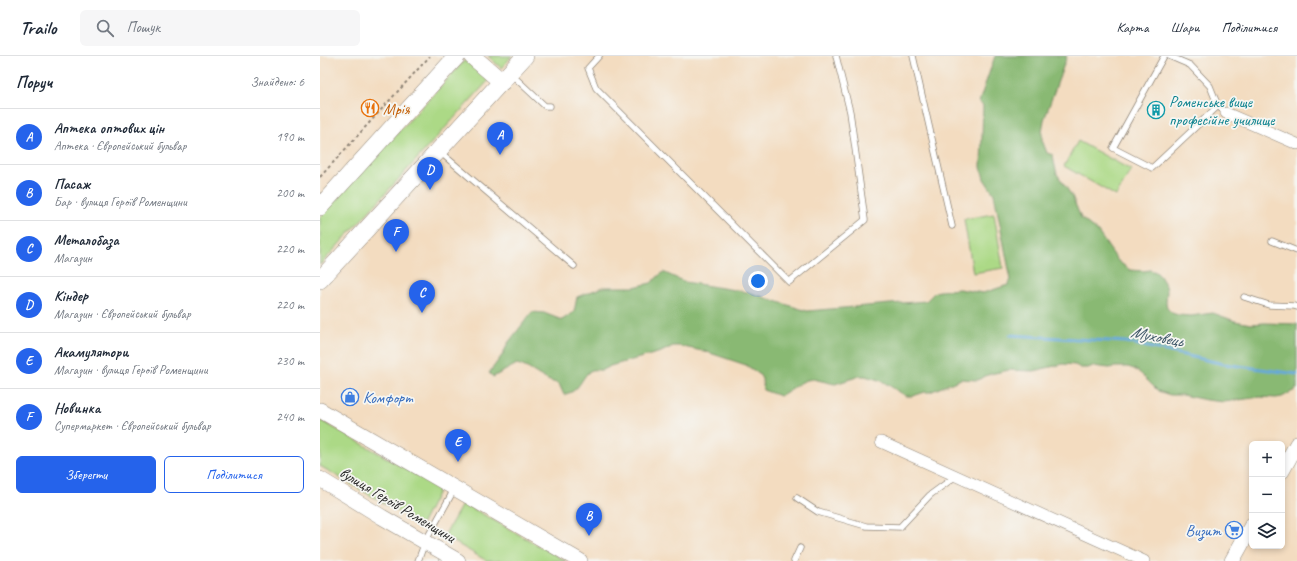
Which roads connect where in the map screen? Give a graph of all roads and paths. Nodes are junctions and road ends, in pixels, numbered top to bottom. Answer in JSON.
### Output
{"nodes":[{"id":1,"x":430,"y":56,"type":"edge"},
{"id":2,"x":457,"y":56,"type":"edge"},
{"id":3,"x":472,"y":56,"type":"edge"},
{"id":4,"x":525,"y":56,"type":"edge"},
{"id":5,"x":599,"y":56,"type":"edge"},
{"id":6,"x":836,"y":56,"type":"edge"},
{"id":7,"x":913,"y":56,"type":"edge"},
{"id":8,"x":1164,"y":56,"type":"edge"},
{"id":9,"x":1169,"y":56,"type":"edge"},
{"id":10,"x":506,"y":77,"type":"junction"},
{"id":11,"x":550,"y":106,"type":"dead end"},
{"id":12,"x":1222,"y":109,"type":"junction"},
{"id":13,"x":1297,"y":144,"type":"edge"},
{"id":14,"x":439,"y":150,"type":"junction"},
{"id":15,"x":320,"y":177,"type":"edge"},
{"id":16,"x":320,"y":207,"type":"edge"},
{"id":17,"x":952,"y":226,"type":"dead end"},
{"id":18,"x":1272,"y":241,"type":"dead end"},
{"id":19,"x":1297,"y":251,"type":"edge"},
{"id":20,"x":574,"y":266,"type":"dead end"},
{"id":21,"x":320,"y":280,"type":"edge"},
{"id":22,"x":1244,"y":297,"type":"dead end"},
{"id":23,"x":1297,"y":307,"type":"edge"},
{"id":24,"x":320,"y":410,"type":"edge"},
{"id":25,"x":881,"y":442,"type":"dead end"},
{"id":26,"x":1297,"y":444,"type":"edge"},
{"id":27,"x":1285,"y":466,"type":"edge"},
{"id":28,"x":956,"y":476,"type":"junction"},
{"id":29,"x":320,"y":479,"type":"edge"},
{"id":30,"x":455,"y":488,"type":"junction"},
{"id":31,"x":797,"y":498,"type":"dead end"},
{"id":32,"x":1249,"y":530,"type":"edge"},
{"id":33,"x":425,"y":542,"type":"junction"},
{"id":34,"x":800,"y":548,"type":"dead end"},
{"id":35,"x":418,"y":561,"type":"edge"},
{"id":36,"x":458,"y":561,"type":"edge"},
{"id":37,"x":580,"y":561,"type":"edge"},
{"id":38,"x":794,"y":561,"type":"edge"},
{"id":39,"x":1144,"y":561,"type":"edge"},
{"id":40,"x":1232,"y":561,"type":"edge"}],
"edges":[{"from":1,"to":15,"type":"path"},
{"from":2,"to":16,"type":"main road"},
{"from":3,"to":10,"type":"main road"},
{"from":4,"to":10,"type":"main road"},
{"from":5,"to":6,"type":"lane"},
{"from":7,"to":17,"type":"lane"},
{"from":8,"to":12,"type":"lane"},
{"from":9,"to":12,"type":"lane"},
{"from":10,"to":11,"type":"lane"},
{"from":10,"to":14,"type":"main road"},
{"from":12,"to":13,"type":"street"},
{"from":14,"to":20,"type":"lane"},
{"from":14,"to":21,"type":"main road"},
{"from":18,"to":19,"type":"lane"},
{"from":22,"to":23,"type":"lane"},
{"from":24,"to":30,"type":"street"},
{"from":25,"to":28,"type":"street"},
{"from":26,"to":27,"type":"street"},
{"from":28,"to":31,"type":"lane"},
{"from":28,"to":39,"type":"street"},
{"from":29,"to":33,"type":"street","name":"вулиця Героїв Роменщини"},
{"from":30,"to":33,"type":"lane"},
{"from":30,"to":37,"type":"street"},
{"from":32,"to":40,"type":"street"},
{"from":33,"to":35,"type":"lane"},
{"from":33,"to":36,"type":"street","name":"вулиця Героїв Роменщини"},
{"from":34,"to":38,"type":"lane"}]}
